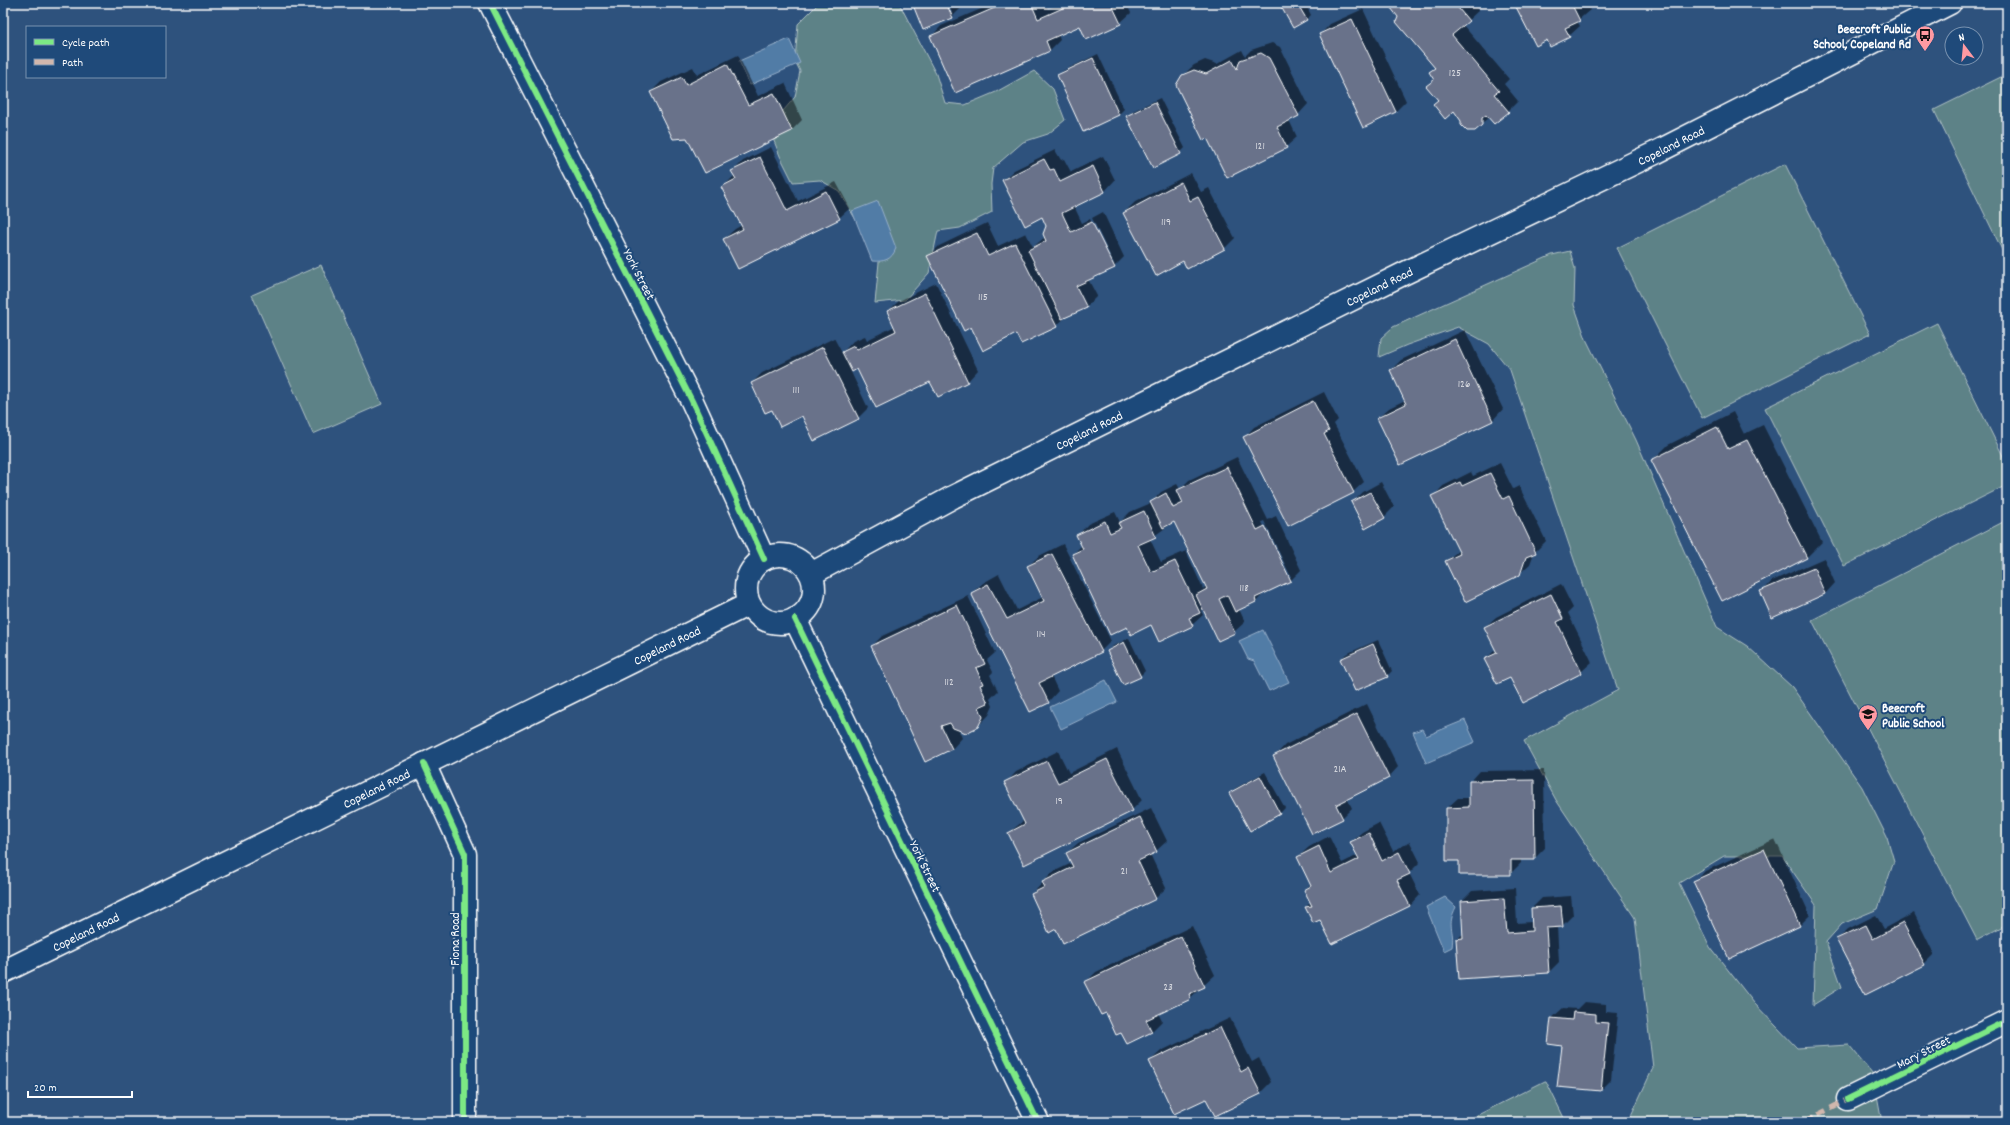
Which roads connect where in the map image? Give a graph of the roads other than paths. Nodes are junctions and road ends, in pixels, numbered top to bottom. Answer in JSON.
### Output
{"nodes":[{"id":1,"x":490,"y":3,"type":"edge"},
{"id":2,"x":1950,"y":3,"type":"edge"},
{"id":3,"x":764,"y":559,"type":"junction"},
{"id":4,"x":811,"y":574,"type":"junction"},
{"id":5,"x":749,"y":604,"type":"junction"},
{"id":6,"x":795,"y":620,"type":"junction"},
{"id":7,"x":424,"y":764,"type":"junction"},
{"id":8,"x":3,"y":972,"type":"edge"},
{"id":9,"x":2007,"y":1021,"type":"edge"},
{"id":10,"x":1848,"y":1100,"type":"dead end"},
{"id":11,"x":465,"y":1122,"type":"edge"},
{"id":12,"x":1038,"y":1122,"type":"edge"}],
"edges":[{"from":1,"to":3,"type":"main road","name":"York Street"},
{"from":2,"to":4,"type":"main road","name":"Copeland Road"},
{"from":3,"to":4,"type":"main road"},
{"from":3,"to":5,"type":"main road"},
{"from":4,"to":6,"type":"main road"},
{"from":5,"to":6,"type":"main road"},
{"from":5,"to":7,"type":"main road","name":"Copeland Road"},
{"from":6,"to":12,"type":"main road","name":"York Street"},
{"from":7,"to":8,"type":"main road","name":"Copeland Road"},
{"from":7,"to":11,"type":"main road","name":"Fiona Road"},
{"from":9,"to":10,"type":"main road","name":"Mary Street"}]}
